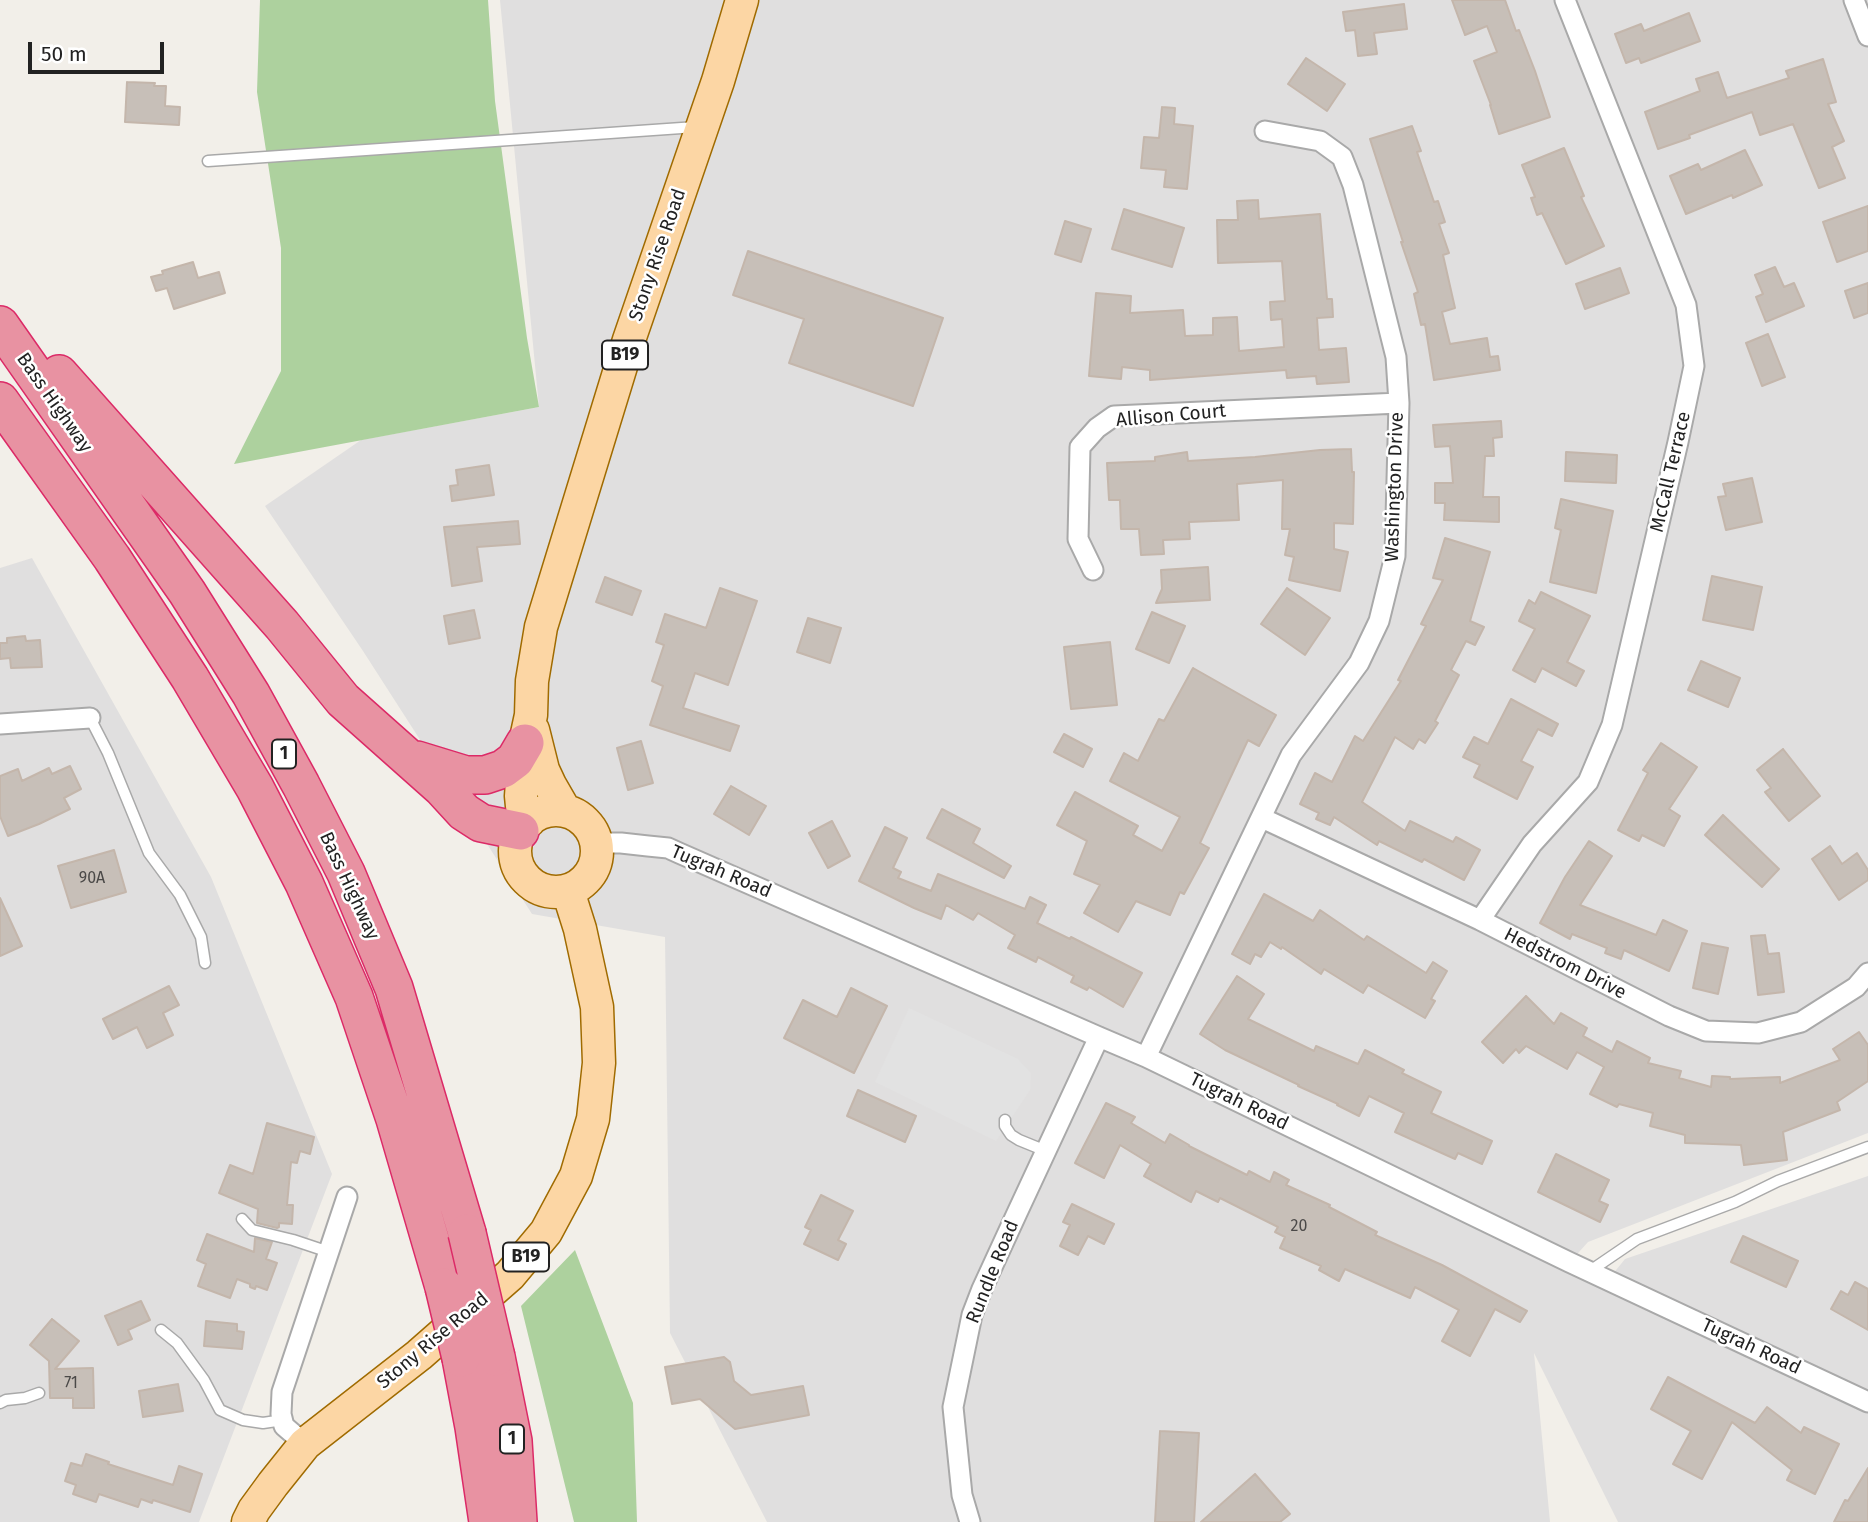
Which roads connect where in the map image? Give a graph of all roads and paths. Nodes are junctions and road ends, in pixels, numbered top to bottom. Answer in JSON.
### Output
{"nodes":[{"id":1,"x":742,"y":0,"type":"edge"},
{"id":2,"x":1565,"y":0,"type":"edge"},
{"id":3,"x":1854,"y":0,"type":"edge"},
{"id":4,"x":1868,"y":36,"type":"edge"},
{"id":5,"x":703,"y":127,"type":"junction"},
{"id":6,"x":1265,"y":131,"type":"dead end"},
{"id":7,"x":208,"y":161,"type":"dead end"},
{"id":8,"x":0,"y":308,"type":"edge"},
{"id":9,"x":0,"y":325,"type":"edge"},
{"id":10,"x":0,"y":401,"type":"edge"},
{"id":11,"x":1399,"y":402,"type":"junction"},
{"id":12,"x":1093,"y":570,"type":"dead end"},
{"id":13,"x":90,"y":718,"type":"joint"},
{"id":14,"x":0,"y":724,"type":"edge"},
{"id":15,"x":528,"y":729,"type":"junction"},
{"id":16,"x":409,"y":758,"type":"junction"},
{"id":17,"x":565,"y":811,"type":"junction"},
{"id":18,"x":1262,"y":818,"type":"junction"},
{"id":19,"x":524,"y":826,"type":"junction"},
{"id":20,"x":597,"y":843,"type":"junction"},
{"id":21,"x":568,"y":891,"type":"junction"},
{"id":22,"x":1480,"y":920,"type":"junction"},
{"id":23,"x":205,"y":963,"type":"dead end"},
{"id":24,"x":1868,"y":973,"type":"edge"},
{"id":25,"x":1099,"y":1037,"type":"junction"},
{"id":26,"x":1146,"y":1057,"type":"junction"},
{"id":27,"x":1005,"y":1120,"type":"dead end"},
{"id":28,"x":1868,"y":1147,"type":"edge"},
{"id":29,"x":1046,"y":1151,"type":"junction"},
{"id":30,"x":347,"y":1197,"type":"dead end"},
{"id":31,"x":243,"y":1219,"type":"dead end"},
{"id":32,"x":329,"y":1252,"type":"junction"},
{"id":33,"x":1590,"y":1271,"type":"junction"},
{"id":34,"x":160,"y":1330,"type":"dead end"},
{"id":35,"x":479,"y":1357,"type":"junction"},
{"id":36,"x":39,"y":1393,"type":"dead end"},
{"id":37,"x":1868,"y":1402,"type":"edge"},
{"id":38,"x":0,"y":1403,"type":"edge"},
{"id":39,"x":283,"y":1420,"type":"junction"},
{"id":40,"x":305,"y":1444,"type":"junction"},
{"id":41,"x":248,"y":1522,"type":"edge"},
{"id":42,"x":488,"y":1522,"type":"edge"},
{"id":43,"x":518,"y":1522,"type":"edge"},
{"id":44,"x":970,"y":1522,"type":"edge"}],
"edges":[{"from":1,"to":5,"type":"main road","name":"Stony Rise Road","number":"B19"},
{"from":2,"to":22,"type":"street","name":"McCall Terrace"},
{"from":3,"to":4,"type":"street"},
{"from":5,"to":7,"type":"lane"},
{"from":5,"to":15,"type":"main road","name":"Stony Rise Road","number":"B19"},
{"from":6,"to":11,"type":"street","name":"Washington Drive"},
{"from":8,"to":16,"type":"highway"},
{"from":9,"to":35,"type":"highway","name":"Bass Highway","number":"1","bridge":true},
{"from":10,"to":35,"type":"highway","name":"Bass Highway","number":"1","bridge":true},
{"from":11,"to":12,"type":"street","name":"Allison Court"},
{"from":11,"to":18,"type":"street","name":"Washington Drive"},
{"from":13,"to":14,"type":"street"},
{"from":13,"to":23,"type":"lane"},
{"from":15,"to":16,"type":"highway"},
{"from":15,"to":17,"type":"main road","name":"Stony Rise Road","number":"B19"},
{"from":15,"to":19,"type":"main road","name":"Stony Rise Road","number":"B19"},
{"from":16,"to":19,"type":"highway"},
{"from":17,"to":19,"type":"main road"},
{"from":17,"to":20,"type":"main road","number":"B19"},
{"from":18,"to":22,"type":"street","name":"Hedstrom Drive"},
{"from":18,"to":26,"type":"street","name":"Washington Drive"},
{"from":19,"to":21,"type":"main road","number":"B19"},
{"from":20,"to":21,"type":"main road"},
{"from":20,"to":25,"type":"street","name":"Tugrah Road"},
{"from":21,"to":40,"type":"main road","name":"Stony Rise Road","number":"B19"},
{"from":22,"to":24,"type":"street","name":"Hedstrom Drive"},
{"from":25,"to":26,"type":"street","name":"Tugrah Road"},
{"from":25,"to":29,"type":"street","name":"Rundle Road"},
{"from":26,"to":33,"type":"street","name":"Tugrah Road"},
{"from":27,"to":29,"type":"lane"},
{"from":28,"to":33,"type":"lane"},
{"from":29,"to":44,"type":"street","name":"Rundle Road"},
{"from":30,"to":32,"type":"street"},
{"from":31,"to":32,"type":"lane"},
{"from":32,"to":39,"type":"street"},
{"from":33,"to":37,"type":"street","name":"Tugrah Road"},
{"from":34,"to":39,"type":"lane"},
{"from":35,"to":42,"type":"highway","name":"Bass Highway","number":"1"},
{"from":35,"to":43,"type":"highway","name":"Bass Highway","number":"1"},
{"from":36,"to":38,"type":"lane"},
{"from":39,"to":40,"type":"street"},
{"from":40,"to":41,"type":"main road","name":"Stony Rise Road","number":"B19"}]}
